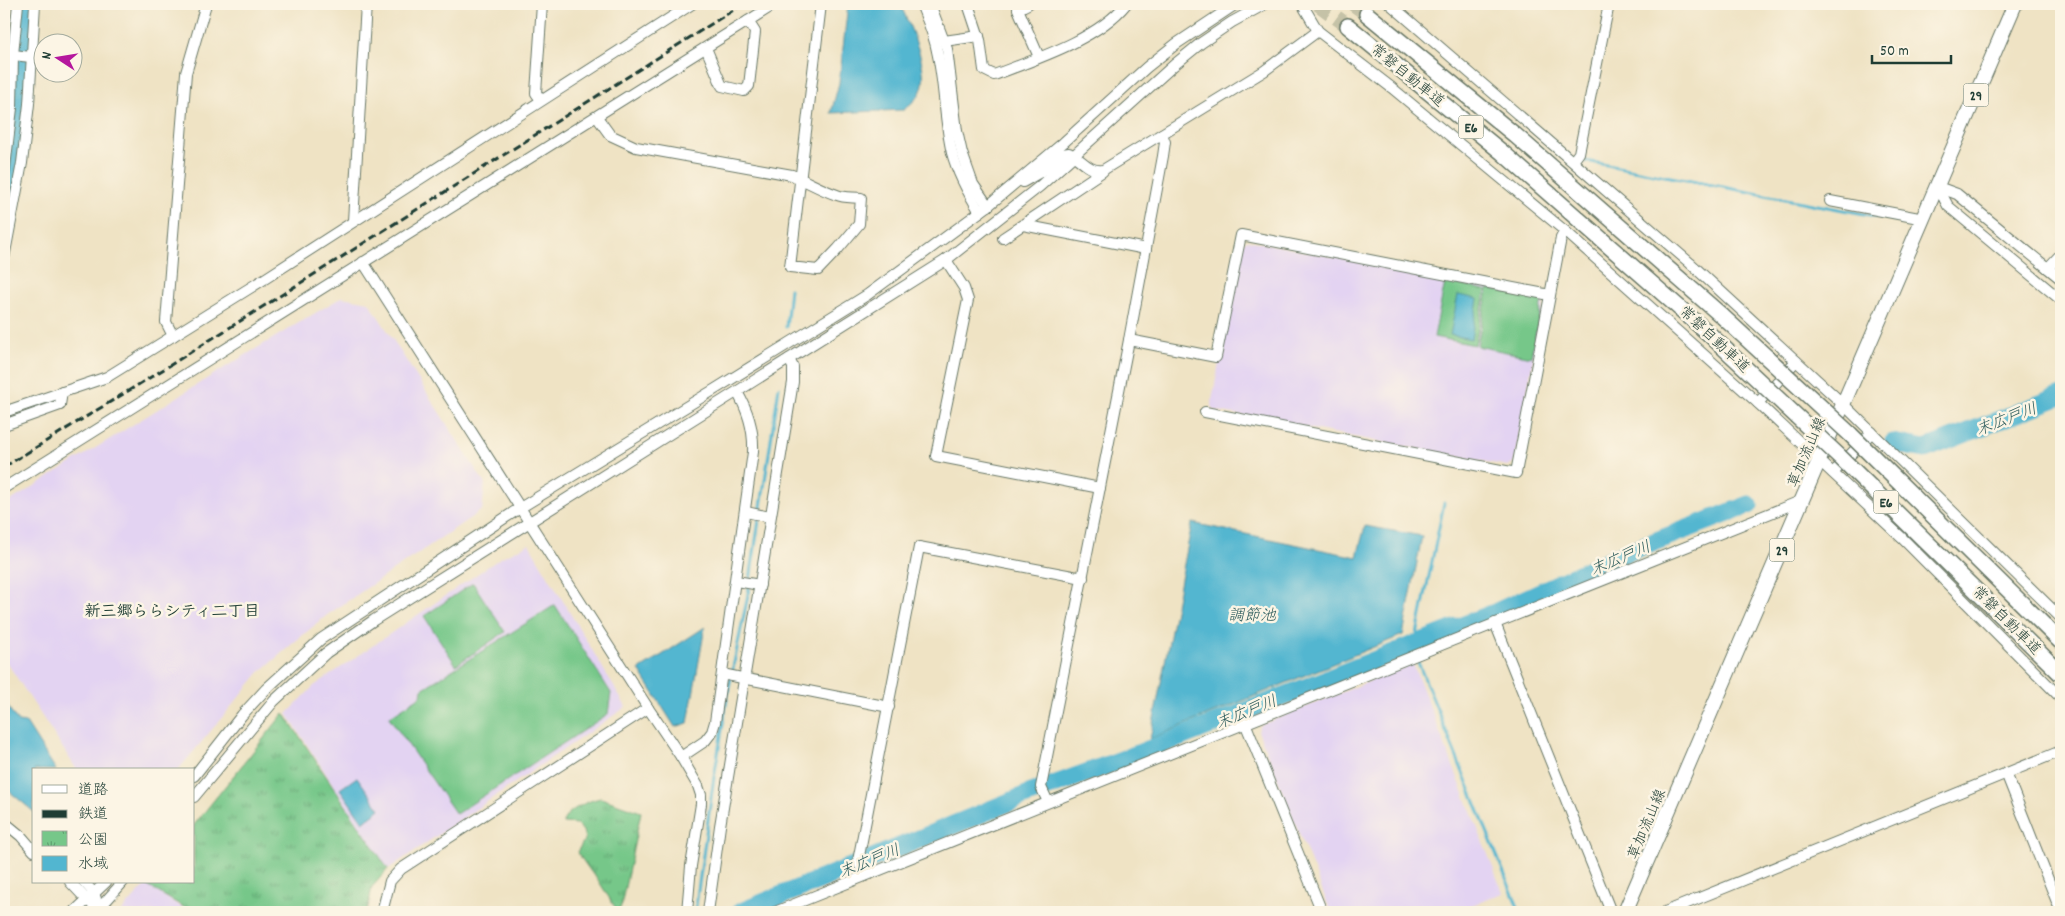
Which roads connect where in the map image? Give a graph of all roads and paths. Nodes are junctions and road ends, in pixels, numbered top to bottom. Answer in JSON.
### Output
{"nodes":[{"id":1,"x":18,"y":4,"type":"edge"},
{"id":2,"x":35,"y":4,"type":"edge"},
{"id":3,"x":206,"y":4,"type":"edge"},
{"id":4,"x":366,"y":4,"type":"edge"},
{"id":5,"x":542,"y":4,"type":"edge"},
{"id":6,"x":692,"y":4,"type":"edge"},
{"id":7,"x":775,"y":4,"type":"edge"},
{"id":8,"x":821,"y":4,"type":"edge"},
{"id":9,"x":921,"y":4,"type":"edge"},
{"id":10,"x":930,"y":4,"type":"edge"},
{"id":11,"x":968,"y":4,"type":"edge"},
{"id":12,"x":1028,"y":4,"type":"edge"},
{"id":13,"x":1126,"y":4,"type":"edge"},
{"id":14,"x":1236,"y":4,"type":"edge"},
{"id":15,"x":1266,"y":4,"type":"edge"},
{"id":16,"x":1302,"y":4,"type":"edge"},
{"id":17,"x":1390,"y":4,"type":"edge"},
{"id":18,"x":1608,"y":4,"type":"edge"},
{"id":19,"x":2015,"y":4,"type":"edge"},
{"id":20,"x":1367,"y":14,"type":"tunnel mouth"},
{"id":21,"x":748,"y":21,"type":"junction"},
{"id":22,"x":25,"y":22,"type":"junction"},
{"id":23,"x":1348,"y":26,"type":"tunnel mouth"},
{"id":24,"x":1318,"y":31,"type":"junction"},
{"id":25,"x":979,"y":36,"type":"junction"},
{"id":26,"x":944,"y":41,"type":"junction"},
{"id":27,"x":706,"y":48,"type":"junction"},
{"id":28,"x":18,"y":55,"type":"edge"},
{"id":29,"x":1039,"y":57,"type":"junction"},
{"id":30,"x":541,"y":100,"type":"junction"},
{"id":31,"x":597,"y":117,"type":"junction"},
{"id":32,"x":1162,"y":134,"type":"junction"},
{"id":33,"x":15,"y":147,"type":"junction"},
{"id":34,"x":1075,"y":156,"type":"junction"},
{"id":35,"x":13,"y":161,"type":"junction"},
{"id":36,"x":1573,"y":161,"type":"junction"},
{"id":37,"x":1103,"y":170,"type":"junction"},
{"id":38,"x":4,"y":176,"type":"edge"},
{"id":39,"x":800,"y":178,"type":"junction"},
{"id":40,"x":1938,"y":187,"type":"junction"},
{"id":41,"x":1010,"y":188,"type":"junction"},
{"id":42,"x":1830,"y":200,"type":"dead end"},
{"id":43,"x":984,"y":209,"type":"junction"},
{"id":44,"x":1924,"y":219,"type":"junction"},
{"id":45,"x":353,"y":221,"type":"junction"},
{"id":46,"x":1023,"y":224,"type":"junction"},
{"id":47,"x":1565,"y":231,"type":"junction"},
{"id":48,"x":1002,"y":238,"type":"dead end"},
{"id":49,"x":1146,"y":249,"type":"junction"},
{"id":50,"x":2061,"y":254,"type":"edge"},
{"id":51,"x":4,"y":258,"type":"edge"},
{"id":52,"x":946,"y":260,"type":"junction"},
{"id":53,"x":363,"y":262,"type":"junction"},
{"id":54,"x":2048,"y":268,"type":"junction"},
{"id":55,"x":2061,"y":279,"type":"edge"},
{"id":56,"x":1550,"y":295,"type":"junction"},
{"id":57,"x":2061,"y":300,"type":"edge"},
{"id":58,"x":173,"y":336,"type":"junction"},
{"id":59,"x":1129,"y":340,"type":"junction"},
{"id":60,"x":789,"y":359,"type":"junction"},
{"id":61,"x":1796,"y":361,"type":"junction"},
{"id":62,"x":62,"y":392,"type":"junction"},
{"id":63,"x":737,"y":392,"type":"junction"},
{"id":64,"x":1758,"y":403,"type":"junction"},
{"id":65,"x":1844,"y":405,"type":"junction"},
{"id":66,"x":4,"y":412,"type":"edge"},
{"id":67,"x":1205,"y":412,"type":"dead end"},
{"id":68,"x":4,"y":425,"type":"edge"},
{"id":69,"x":1872,"y":432,"type":"junction"},
{"id":70,"x":1820,"y":462,"type":"junction"},
{"id":71,"x":1833,"y":474,"type":"junction"},
{"id":72,"x":4,"y":488,"type":"edge"},
{"id":73,"x":1100,"y":488,"type":"junction"},
{"id":74,"x":1803,"y":500,"type":"junction"},
{"id":75,"x":520,"y":508,"type":"junction"},
{"id":76,"x":750,"y":513,"type":"junction"},
{"id":77,"x":770,"y":517,"type":"junction"},
{"id":78,"x":529,"y":522,"type":"junction"},
{"id":79,"x":1082,"y":578,"type":"junction"},
{"id":80,"x":740,"y":581,"type":"junction"},
{"id":81,"x":760,"y":585,"type":"junction"},
{"id":82,"x":2061,"y":618,"type":"edge"},
{"id":83,"x":1495,"y":623,"type":"junction"},
{"id":84,"x":2061,"y":642,"type":"edge"},
{"id":85,"x":2061,"y":674,"type":"edge"},
{"id":86,"x":725,"y":675,"type":"junction"},
{"id":87,"x":745,"y":678,"type":"junction"},
{"id":88,"x":2061,"y":698,"type":"edge"},
{"id":89,"x":888,"y":707,"type":"junction"},
{"id":90,"x":648,"y":708,"type":"junction"},
{"id":91,"x":1246,"y":725,"type":"junction"},
{"id":92,"x":2061,"y":751,"type":"edge"},
{"id":93,"x":681,"y":757,"type":"junction"},
{"id":94,"x":2006,"y":773,"type":"junction"},
{"id":95,"x":195,"y":775,"type":"edge"},
{"id":96,"x":1045,"y":794,"type":"junction"},
{"id":97,"x":195,"y":796,"type":"edge"},
{"id":98,"x":4,"y":822,"type":"edge"},
{"id":99,"x":21,"y":836,"type":"junction"},
{"id":100,"x":32,"y":841,"type":"edge"},
{"id":101,"x":32,"y":849,"type":"edge"},
{"id":102,"x":863,"y":874,"type":"junction"},
{"id":103,"x":73,"y":884,"type":"edge"},
{"id":104,"x":85,"y":884,"type":"edge"},
{"id":105,"x":104,"y":884,"type":"edge"},
{"id":106,"x":121,"y":884,"type":"edge"},
{"id":107,"x":91,"y":897,"type":"junction"},
{"id":108,"x":98,"y":911,"type":"edge"},
{"id":109,"x":74,"y":912,"type":"edge"},
{"id":110,"x":382,"y":912,"type":"edge"},
{"id":111,"x":687,"y":912,"type":"edge"},
{"id":112,"x":708,"y":912,"type":"edge"},
{"id":113,"x":775,"y":912,"type":"edge"},
{"id":114,"x":1322,"y":912,"type":"edge"},
{"id":115,"x":1611,"y":912,"type":"edge"},
{"id":116,"x":1625,"y":912,"type":"edge"},
{"id":117,"x":1665,"y":912,"type":"edge"},
{"id":118,"x":2061,"y":912,"type":"edge"}],
"edges":[{"from":1,"to":22,"type":"street"},
{"from":2,"to":22,"type":"street"},
{"from":3,"to":58,"type":"street"},
{"from":4,"to":45,"type":"street"},
{"from":5,"to":30,"type":"street"},
{"from":6,"to":30,"type":"street"},
{"from":7,"to":21,"type":"street"},
{"from":8,"to":39,"type":"street"},
{"from":9,"to":43,"type":"street"},
{"from":10,"to":26,"type":"street"},
{"from":11,"to":25,"type":"street"},
{"from":12,"to":29,"type":"street"},
{"from":13,"to":29,"type":"street"},
{"from":14,"to":41,"type":"street"},
{"from":15,"to":34,"type":"street"},
{"from":16,"to":24,"type":"street"},
{"from":17,"to":36,"type":"street"},
{"from":18,"to":36,"type":"street"},
{"from":19,"to":40,"type":"main road","name":"草加流山線","number":"29"},
{"from":20,"to":84,"type":"highway","name":"常磐自動車道","number":"E6","bridge":true},
{"from":21,"to":27,"type":"street"},
{"from":21,"to":27,"type":"street"},
{"from":22,"to":28,"type":"street"},
{"from":22,"to":28,"type":"street"},
{"from":23,"to":85,"type":"highway","name":"常磐自動車道","number":"E6","bridge":true},
{"from":24,"to":32,"type":"street"},
{"from":24,"to":47,"type":"street"},
{"from":25,"to":26,"type":"street"},
{"from":25,"to":29,"type":"street"},
{"from":26,"to":43,"type":"street"},
{"from":27,"to":31,"type":"street"},
{"from":28,"to":33,"type":"street"},
{"from":28,"to":33,"type":"street"},
{"from":30,"to":45,"type":"street"},
{"from":31,"to":39,"type":"street"},
{"from":31,"to":53,"type":"street"},
{"from":32,"to":37,"type":"street"},
{"from":32,"to":49,"type":"street"},
{"from":33,"to":35,"type":"street"},
{"from":33,"to":35,"type":"street"},
{"from":34,"to":37,"type":"street"},
{"from":34,"to":41,"type":"street"},
{"from":34,"to":52,"type":"street"},
{"from":35,"to":38,"type":"street"},
{"from":35,"to":51,"type":"street"},
{"from":36,"to":61,"type":"street"},
{"from":37,"to":46,"type":"street"},
{"from":39,"to":39,"type":"street"},
{"from":40,"to":44,"type":"main road","name":"草加流山線","number":"29"},
{"from":40,"to":54,"type":"street"},
{"from":40,"to":57,"type":"street"},
{"from":41,"to":43,"type":"street"},
{"from":42,"to":44,"type":"street"},
{"from":43,"to":75,"type":"street"},
{"from":44,"to":65,"type":"main road","name":"草加流山線","number":"29"},
{"from":45,"to":58,"type":"street"},
{"from":46,"to":48,"type":"street"},
{"from":46,"to":49,"type":"street"},
{"from":47,"to":56,"type":"street"},
{"from":47,"to":64,"type":"street"},
{"from":49,"to":59,"type":"street"},
{"from":50,"to":54,"type":"street"},
{"from":52,"to":60,"type":"street"},
{"from":52,"to":73,"type":"street"},
{"from":53,"to":72,"type":"street"},
{"from":53,"to":75,"type":"street"},
{"from":54,"to":55,"type":"street"},
{"from":56,"to":59,"type":"street"},
{"from":56,"to":67,"type":"street"},
{"from":58,"to":62,"type":"street"},
{"from":59,"to":73,"type":"street"},
{"from":60,"to":63,"type":"street"},
{"from":60,"to":77,"type":"street"},
{"from":61,"to":64,"type":"street"},
{"from":61,"to":65,"type":"street"},
{"from":62,"to":66,"type":"street"},
{"from":62,"to":68,"type":"street"},
{"from":63,"to":76,"type":"street"},
{"from":63,"to":78,"type":"street"},
{"from":64,"to":70,"type":"street"},
{"from":65,"to":69,"type":"street"},
{"from":65,"to":70,"type":"main road","name":"草加流山線","number":"29"},
{"from":69,"to":71,"type":"street"},
{"from":69,"to":82,"type":"street"},
{"from":70,"to":71,"type":"street"},
{"from":70,"to":74,"type":"main road","name":"草加流山線","number":"29"},
{"from":71,"to":88,"type":"street"},
{"from":73,"to":79,"type":"street"},
{"from":74,"to":83,"type":"street"},
{"from":74,"to":116,"type":"main road","name":"草加流山線","number":"29"},
{"from":75,"to":78,"type":"street"},
{"from":75,"to":95,"type":"street"},
{"from":76,"to":77,"type":"street"},
{"from":76,"to":80,"type":"street"},
{"from":77,"to":81,"type":"street"},
{"from":78,"to":90,"type":"street"},
{"from":78,"to":97,"type":"street"},
{"from":79,"to":89,"type":"street"},
{"from":79,"to":96,"type":"street"},
{"from":80,"to":81,"type":"street"},
{"from":80,"to":86,"type":"street"},
{"from":81,"to":87,"type":"street"},
{"from":83,"to":91,"type":"street"},
{"from":83,"to":115,"type":"street"},
{"from":86,"to":87,"type":"street"},
{"from":86,"to":93,"type":"street"},
{"from":87,"to":89,"type":"street"},
{"from":87,"to":112,"type":"street"},
{"from":89,"to":102,"type":"street"},
{"from":90,"to":93,"type":"street"},
{"from":90,"to":110,"type":"street"},
{"from":91,"to":96,"type":"street"},
{"from":91,"to":114,"type":"street"},
{"from":92,"to":94,"type":"street"},
{"from":93,"to":111,"type":"street"},
{"from":94,"to":117,"type":"street"},
{"from":94,"to":118,"type":"street"},
{"from":96,"to":102,"type":"street"},
{"from":98,"to":99,"type":"street"},
{"from":99,"to":100,"type":"street"},
{"from":99,"to":101,"type":"street"},
{"from":102,"to":113,"type":"street"},
{"from":103,"to":107,"type":"street"},
{"from":104,"to":107,"type":"street"},
{"from":105,"to":107,"type":"street"},
{"from":106,"to":108,"type":"street"},
{"from":107,"to":108,"type":"street"},
{"from":107,"to":109,"type":"street"}]}
